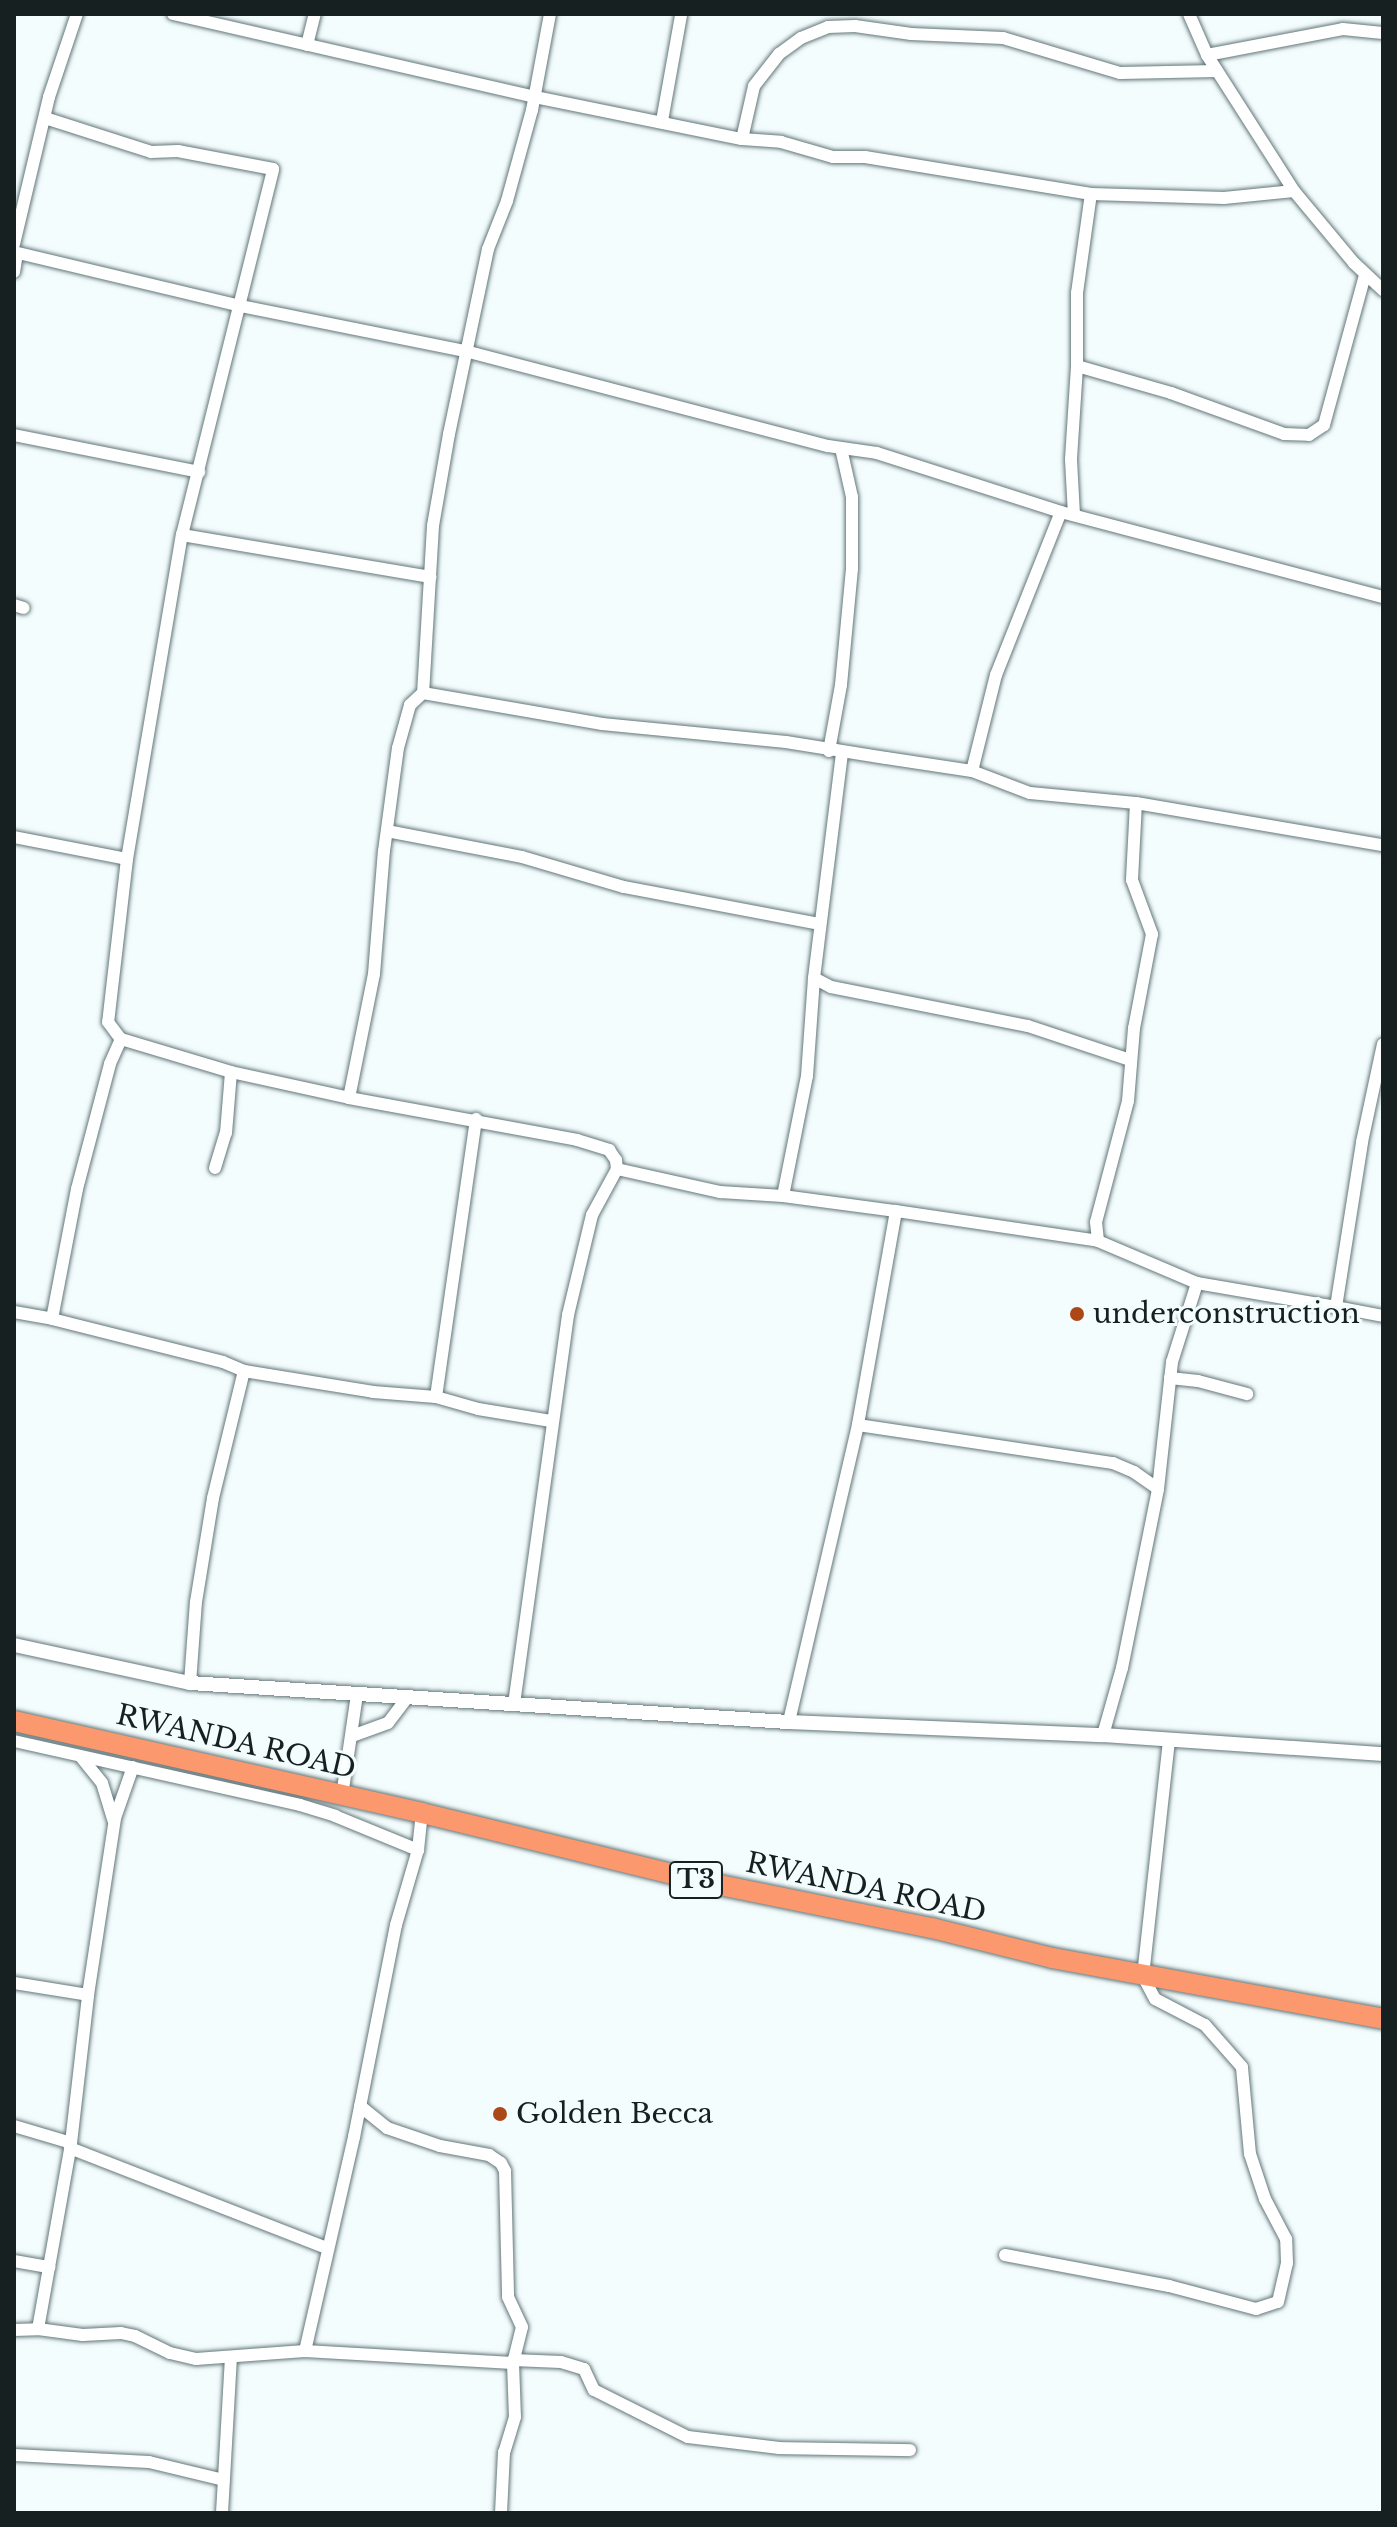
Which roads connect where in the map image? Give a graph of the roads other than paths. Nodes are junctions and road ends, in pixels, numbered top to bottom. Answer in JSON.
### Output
{"nodes":[{"id":1,"x":77,"y":14,"type":"edge"},
{"id":2,"x":173,"y":14,"type":"edge"},
{"id":3,"x":315,"y":14,"type":"edge"},
{"id":4,"x":550,"y":14,"type":"edge"},
{"id":5,"x":1189,"y":14,"type":"edge"},
{"id":6,"x":681,"y":15,"type":"edge"},
{"id":7,"x":829,"y":21,"type":"edge"},
{"id":8,"x":1383,"y":33,"type":"edge"},
{"id":9,"x":307,"y":45,"type":"junction"},
{"id":10,"x":1207,"y":55,"type":"junction"},
{"id":11,"x":1217,"y":71,"type":"junction"},
{"id":12,"x":535,"y":97,"type":"junction"},
{"id":13,"x":45,"y":118,"type":"junction"},
{"id":14,"x":662,"y":121,"type":"junction"},
{"id":15,"x":742,"y":139,"type":"junction"},
{"id":16,"x":1294,"y":191,"type":"junction"},
{"id":17,"x":1091,"y":194,"type":"junction"},
{"id":18,"x":15,"y":250,"type":"edge"},
{"id":19,"x":14,"y":272,"type":"edge"},
{"id":20,"x":1365,"y":275,"type":"junction"},
{"id":21,"x":1383,"y":290,"type":"edge"},
{"id":22,"x":241,"y":306,"type":"junction"},
{"id":23,"x":469,"y":352,"type":"junction"},
{"id":24,"x":1077,"y":366,"type":"junction"},
{"id":25,"x":14,"y":435,"type":"edge"},
{"id":26,"x":841,"y":448,"type":"junction"},
{"id":27,"x":199,"y":472,"type":"junction"},
{"id":28,"x":1067,"y":514,"type":"junction"},
{"id":29,"x":182,"y":535,"type":"junction"},
{"id":30,"x":430,"y":577,"type":"junction"},
{"id":31,"x":1383,"y":597,"type":"edge"},
{"id":32,"x":423,"y":693,"type":"junction"},
{"id":33,"x":836,"y":752,"type":"junction"},
{"id":34,"x":972,"y":771,"type":"junction"},
{"id":35,"x":1136,"y":803,"type":"junction"},
{"id":36,"x":387,"y":831,"type":"junction"},
{"id":37,"x":14,"y":837,"type":"edge"},
{"id":38,"x":1383,"y":845,"type":"edge"},
{"id":39,"x":127,"y":859,"type":"junction"},
{"id":40,"x":820,"y":924,"type":"junction"},
{"id":41,"x":814,"y":978,"type":"junction"},
{"id":42,"x":121,"y":1039,"type":"junction"},
{"id":43,"x":1383,"y":1044,"type":"edge"},
{"id":44,"x":1130,"y":1060,"type":"junction"},
{"id":45,"x":231,"y":1072,"type":"junction"},
{"id":46,"x":349,"y":1098,"type":"junction"},
{"id":47,"x":1377,"y":1104,"type":"edge"},
{"id":48,"x":476,"y":1119,"type":"junction"},
{"id":49,"x":215,"y":1168,"type":"dead end"},
{"id":50,"x":617,"y":1169,"type":"junction"},
{"id":51,"x":783,"y":1196,"type":"junction"},
{"id":52,"x":896,"y":1211,"type":"junction"},
{"id":53,"x":1098,"y":1241,"type":"junction"},
{"id":54,"x":1197,"y":1283,"type":"junction"},
{"id":55,"x":1336,"y":1307,"type":"junction"},
{"id":56,"x":14,"y":1312,"type":"edge"},
{"id":57,"x":1383,"y":1316,"type":"edge"},
{"id":58,"x":52,"y":1319,"type":"junction"},
{"id":59,"x":244,"y":1371,"type":"junction"},
{"id":60,"x":1170,"y":1378,"type":"junction"},
{"id":61,"x":1247,"y":1394,"type":"dead end"},
{"id":62,"x":436,"y":1397,"type":"junction"},
{"id":63,"x":551,"y":1421,"type":"junction"},
{"id":64,"x":858,"y":1425,"type":"junction"},
{"id":65,"x":1158,"y":1489,"type":"junction"},
{"id":66,"x":14,"y":1645,"type":"edge"},
{"id":67,"x":190,"y":1683,"type":"junction"},
{"id":68,"x":357,"y":1695,"type":"junction"},
{"id":69,"x":406,"y":1699,"type":"junction"},
{"id":70,"x":514,"y":1703,"type":"junction"},
{"id":71,"x":14,"y":1721,"type":"edge"},
{"id":72,"x":789,"y":1722,"type":"junction"},
{"id":73,"x":1103,"y":1735,"type":"junction"},
{"id":74,"x":352,"y":1736,"type":"junction"},
{"id":75,"x":1169,"y":1740,"type":"junction"},
{"id":76,"x":14,"y":1741,"type":"edge"},
{"id":77,"x":1383,"y":1754,"type":"edge"},
{"id":78,"x":81,"y":1757,"type":"junction"},
{"id":79,"x":133,"y":1767,"type":"junction"},
{"id":80,"x":342,"y":1796,"type":"junction"},
{"id":81,"x":422,"y":1813,"type":"junction"},
{"id":82,"x":114,"y":1825,"type":"junction"},
{"id":83,"x":418,"y":1850,"type":"junction"},
{"id":84,"x":1143,"y":1976,"type":"junction"},
{"id":85,"x":14,"y":1983,"type":"edge"},
{"id":86,"x":88,"y":1995,"type":"junction"},
{"id":87,"x":1383,"y":2019,"type":"edge"},
{"id":88,"x":360,"y":2106,"type":"junction"},
{"id":89,"x":14,"y":2126,"type":"edge"},
{"id":90,"x":71,"y":2146,"type":"junction"},
{"id":91,"x":327,"y":2248,"type":"junction"},
{"id":92,"x":1005,"y":2255,"type":"dead end"},
{"id":93,"x":14,"y":2261,"type":"edge"},
{"id":94,"x":49,"y":2267,"type":"junction"},
{"id":95,"x":38,"y":2329,"type":"junction"},
{"id":96,"x":14,"y":2330,"type":"edge"},
{"id":97,"x":305,"y":2351,"type":"junction"},
{"id":98,"x":231,"y":2358,"type":"junction"},
{"id":99,"x":513,"y":2361,"type":"junction"},
{"id":100,"x":910,"y":2450,"type":"dead end"},
{"id":101,"x":14,"y":2455,"type":"edge"},
{"id":102,"x":224,"y":2480,"type":"junction"},
{"id":103,"x":222,"y":2513,"type":"edge"},
{"id":104,"x":501,"y":2513,"type":"edge"}],
"edges":[{"from":1,"to":13,"type":"street"},
{"from":2,"to":9,"type":"street"},
{"from":3,"to":9,"type":"street"},
{"from":4,"to":12,"type":"street"},
{"from":5,"to":10,"type":"street"},
{"from":6,"to":14,"type":"street"},
{"from":7,"to":11,"type":"street"},
{"from":7,"to":15,"type":"street"},
{"from":8,"to":10,"type":"street"},
{"from":9,"to":12,"type":"street"},
{"from":10,"to":11,"type":"street"},
{"from":11,"to":16,"type":"street"},
{"from":12,"to":14,"type":"street"},
{"from":12,"to":23,"type":"street"},
{"from":13,"to":18,"type":"street"},
{"from":13,"to":22,"type":"street"},
{"from":14,"to":15,"type":"street"},
{"from":15,"to":17,"type":"street"},
{"from":16,"to":17,"type":"street"},
{"from":16,"to":20,"type":"street"},
{"from":17,"to":24,"type":"street"},
{"from":18,"to":19,"type":"street"},
{"from":18,"to":22,"type":"street"},
{"from":20,"to":21,"type":"street"},
{"from":20,"to":24,"type":"street"},
{"from":22,"to":23,"type":"street"},
{"from":22,"to":27,"type":"street"},
{"from":23,"to":26,"type":"street"},
{"from":23,"to":30,"type":"street"},
{"from":24,"to":28,"type":"street"},
{"from":25,"to":27,"type":"street"},
{"from":26,"to":28,"type":"street"},
{"from":26,"to":33,"type":"street"},
{"from":27,"to":29,"type":"street"},
{"from":28,"to":31,"type":"street"},
{"from":28,"to":34,"type":"street"},
{"from":29,"to":30,"type":"street"},
{"from":29,"to":39,"type":"street"},
{"from":30,"to":32,"type":"street"},
{"from":32,"to":33,"type":"street"},
{"from":32,"to":36,"type":"street"},
{"from":33,"to":34,"type":"street"},
{"from":33,"to":40,"type":"street"},
{"from":34,"to":35,"type":"street"},
{"from":35,"to":38,"type":"street"},
{"from":35,"to":44,"type":"street"},
{"from":36,"to":40,"type":"street"},
{"from":36,"to":46,"type":"street"},
{"from":37,"to":39,"type":"street"},
{"from":39,"to":42,"type":"street"},
{"from":40,"to":41,"type":"street"},
{"from":41,"to":44,"type":"street"},
{"from":41,"to":51,"type":"street"},
{"from":42,"to":45,"type":"street"},
{"from":42,"to":58,"type":"street"},
{"from":43,"to":47,"type":"street"},
{"from":44,"to":53,"type":"street"},
{"from":45,"to":46,"type":"street"},
{"from":45,"to":49,"type":"street"},
{"from":46,"to":48,"type":"street"},
{"from":47,"to":55,"type":"street"},
{"from":48,"to":50,"type":"street"},
{"from":48,"to":62,"type":"street"},
{"from":50,"to":51,"type":"street"},
{"from":50,"to":63,"type":"street"},
{"from":51,"to":52,"type":"street"},
{"from":52,"to":53,"type":"street"},
{"from":52,"to":64,"type":"street"},
{"from":53,"to":54,"type":"street"},
{"from":54,"to":55,"type":"street"},
{"from":54,"to":60,"type":"street"},
{"from":55,"to":57,"type":"street"},
{"from":56,"to":58,"type":"street"},
{"from":58,"to":59,"type":"street"},
{"from":59,"to":62,"type":"street"},
{"from":59,"to":67,"type":"street"},
{"from":60,"to":61,"type":"street"},
{"from":60,"to":65,"type":"street"},
{"from":62,"to":63,"type":"street"},
{"from":63,"to":70,"type":"street"},
{"from":64,"to":65,"type":"street"},
{"from":64,"to":72,"type":"street"},
{"from":65,"to":73,"type":"street"},
{"from":66,"to":67,"type":"street"},
{"from":67,"to":68,"type":"street"},
{"from":68,"to":69,"type":"street"},
{"from":68,"to":74,"type":"street"},
{"from":69,"to":70,"type":"street"},
{"from":69,"to":74,"type":"street"},
{"from":70,"to":72,"type":"street"},
{"from":71,"to":80,"type":"highway","name":"RWANDA ROAD","number":"T3"},
{"from":72,"to":73,"type":"street"},
{"from":73,"to":75,"type":"street"},
{"from":74,"to":80,"type":"street"},
{"from":75,"to":77,"type":"street"},
{"from":75,"to":84,"type":"street"},
{"from":76,"to":78,"type":"street"},
{"from":78,"to":79,"type":"street"},
{"from":78,"to":82,"type":"street"},
{"from":79,"to":82,"type":"street"},
{"from":79,"to":83,"type":"street"},
{"from":80,"to":81,"type":"highway","name":"RWANDA ROAD","number":"T3"},
{"from":81,"to":83,"type":"street"},
{"from":81,"to":84,"type":"highway","name":"RWANDA ROAD","number":"T3"},
{"from":82,"to":86,"type":"street"},
{"from":83,"to":88,"type":"street"},
{"from":84,"to":87,"type":"highway","name":"RWANDA ROAD","number":"T3"},
{"from":84,"to":92,"type":"street"},
{"from":85,"to":86,"type":"street"},
{"from":86,"to":90,"type":"street"},
{"from":88,"to":91,"type":"street"},
{"from":88,"to":99,"type":"street"},
{"from":89,"to":90,"type":"street"},
{"from":90,"to":91,"type":"street"},
{"from":90,"to":94,"type":"street"},
{"from":91,"to":97,"type":"street"},
{"from":93,"to":94,"type":"street"},
{"from":94,"to":95,"type":"street"},
{"from":95,"to":96,"type":"street"},
{"from":95,"to":98,"type":"street"},
{"from":97,"to":98,"type":"street"},
{"from":97,"to":99,"type":"street"},
{"from":98,"to":102,"type":"street"},
{"from":99,"to":100,"type":"street"},
{"from":99,"to":104,"type":"street"},
{"from":101,"to":102,"type":"street"},
{"from":102,"to":103,"type":"street"}]}
